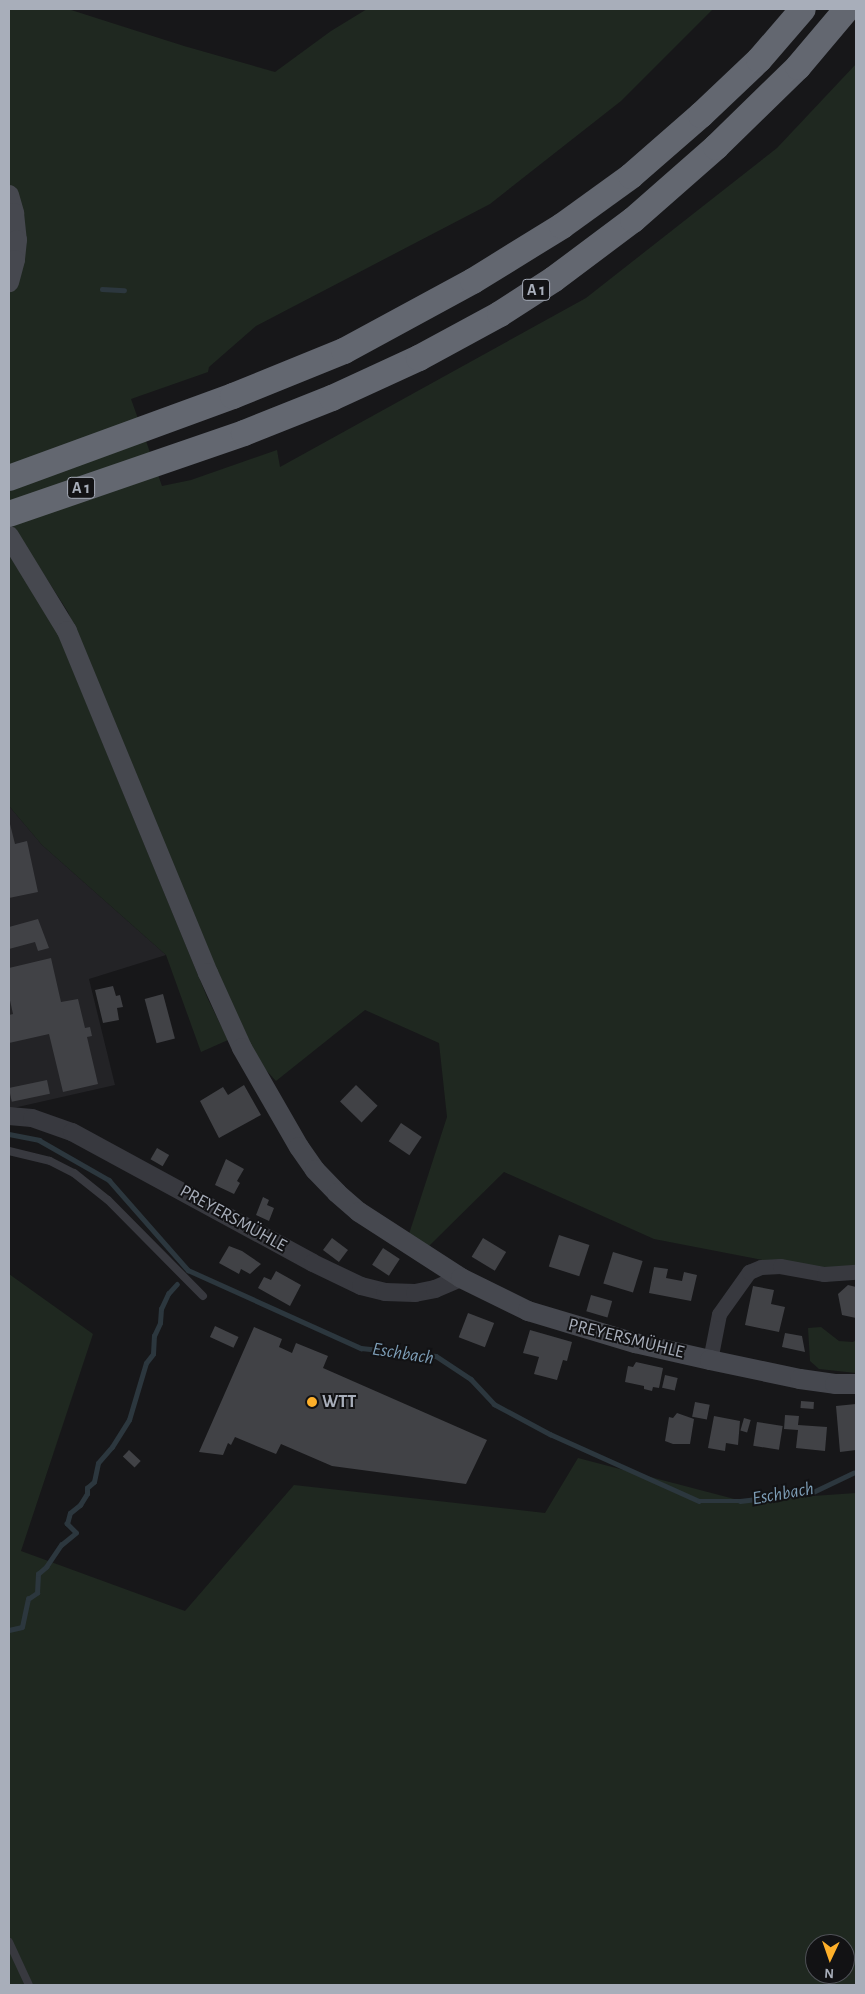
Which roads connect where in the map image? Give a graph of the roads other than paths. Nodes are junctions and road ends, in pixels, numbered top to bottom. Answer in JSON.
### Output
{"nodes":[{"id":1,"x":803,"y":9,"type":"edge"},
{"id":2,"x":847,"y":9,"type":"edge"},
{"id":3,"x":10,"y":198,"type":"edge"},
{"id":4,"x":9,"y":282,"type":"edge"},
{"id":5,"x":9,"y":478,"type":"edge"},
{"id":6,"x":9,"y":514,"type":"edge"},
{"id":7,"x":9,"y":536,"type":"edge"},
{"id":8,"x":9,"y":1116,"type":"edge"},
{"id":9,"x":9,"y":1150,"type":"edge"},
{"id":10,"x":856,"y":1272,"type":"edge"},
{"id":11,"x":461,"y":1278,"type":"junction"},
{"id":12,"x":203,"y":1296,"type":"dead end"},
{"id":13,"x":710,"y":1360,"type":"junction"},
{"id":14,"x":856,"y":1384,"type":"edge"},
{"id":15,"x":9,"y":1942,"type":"edge"},
{"id":16,"x":29,"y":1985,"type":"edge"}],
"edges":[{"from":1,"to":5,"type":"highway","number":"A 1"},
{"from":2,"to":6,"type":"highway","number":"A 1"},
{"from":3,"to":4,"type":"main road"},
{"from":7,"to":11,"type":"main road","name":"PREYERSMÜHLE"},
{"from":8,"to":11,"type":"street","name":"PREYERSMÜHLE"},
{"from":9,"to":12,"type":"lane"},
{"from":10,"to":13,"type":"street"},
{"from":11,"to":13,"type":"main road","name":"PREYERSMÜHLE"},
{"from":13,"to":14,"type":"main road","name":"PREYERSMÜHLE"},
{"from":15,"to":16,"type":"lane"}]}
